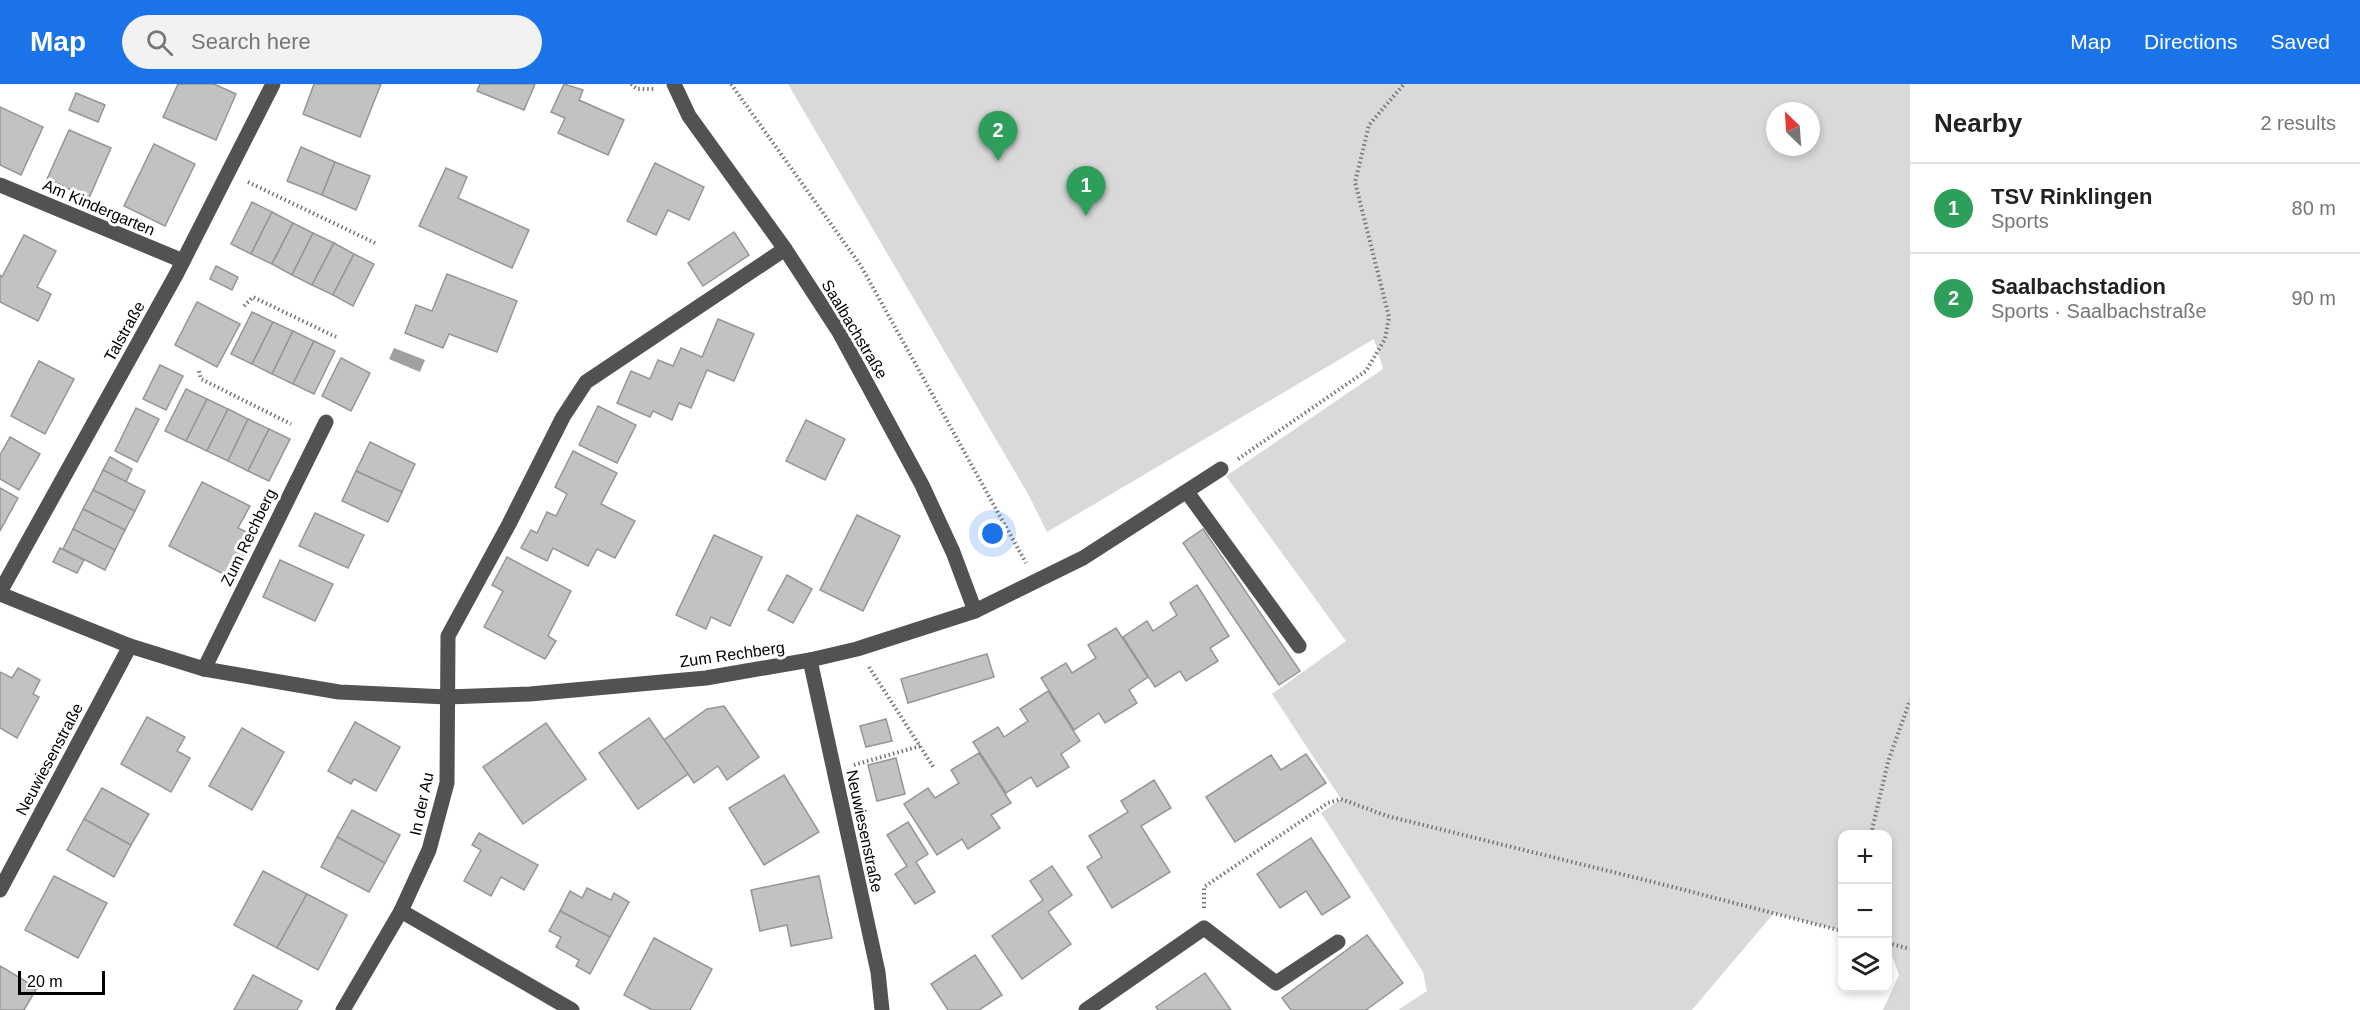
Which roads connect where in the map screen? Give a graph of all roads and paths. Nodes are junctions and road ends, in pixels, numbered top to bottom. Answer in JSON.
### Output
{"nodes":[{"id":1,"x":273,"y":84,"type":"edge"},
{"id":2,"x":674,"y":84,"type":"edge"},
{"id":3,"x":731,"y":84,"type":"edge"},
{"id":4,"x":1404,"y":84,"type":"edge"},
{"id":5,"x":228,"y":173,"type":"junction"},
{"id":6,"x":0,"y":185,"type":"edge"},
{"id":7,"x":375,"y":243,"type":"dead end"},
{"id":8,"x":785,"y":249,"type":"junction"},
{"id":9,"x":183,"y":261,"type":"junction"},
{"id":10,"x":244,"y":306,"type":"dead end"},
{"id":11,"x":336,"y":337,"type":"dead end"},
{"id":12,"x":199,"y":371,"type":"dead end"},
{"id":13,"x":326,"y":422,"type":"dead end"},
{"id":14,"x":291,"y":424,"type":"dead end"},
{"id":15,"x":1221,"y":469,"type":"joint"},
{"id":16,"x":1187,"y":492,"type":"junction"},
{"id":17,"x":1037,"y":582,"type":"junction"},
{"id":18,"x":0,"y":593,"type":"edge"},
{"id":19,"x":975,"y":611,"type":"junction"},
{"id":20,"x":130,"y":646,"type":"junction"},
{"id":21,"x":1299,"y":646,"type":"dead end"},
{"id":22,"x":857,"y":649,"type":"junction"},
{"id":23,"x":810,"y":660,"type":"junction"},
{"id":24,"x":204,"y":669,"type":"junction"},
{"id":25,"x":447,"y":697,"type":"junction"},
{"id":26,"x":1910,"y":700,"type":"edge"},
{"id":27,"x":920,"y":746,"type":"junction"},
{"id":28,"x":934,"y":768,"type":"dead end"},
{"id":29,"x":833,"y":770,"type":"junction"},
{"id":30,"x":1872,"y":830,"type":"edge"},
{"id":31,"x":0,"y":890,"type":"edge"},
{"id":32,"x":401,"y":911,"type":"junction"},
{"id":33,"x":1203,"y":928,"type":"junction"},
{"id":34,"x":1838,"y":930,"type":"edge"},
{"id":35,"x":1338,"y":942,"type":"dead end"},
{"id":36,"x":1892,"y":944,"type":"edge"},
{"id":37,"x":1910,"y":949,"type":"edge"},
{"id":38,"x":343,"y":1010,"type":"edge"},
{"id":39,"x":572,"y":1010,"type":"edge"},
{"id":40,"x":882,"y":1010,"type":"edge"},
{"id":41,"x":1086,"y":1010,"type":"edge"}],
"edges":[{"from":1,"to":5,"type":"street","name":"Talstraße"},
{"from":2,"to":8,"type":"street","name":"Saalbachstraße"},
{"from":3,"to":17,"type":"path"},
{"from":4,"to":15,"type":"path"},
{"from":5,"to":7,"type":"path"},
{"from":5,"to":9,"type":"street","name":"Talstraße"},
{"from":6,"to":9,"type":"street","name":"Am Kindergarten"},
{"from":8,"to":19,"type":"street","name":"Saalbachstraße"},
{"from":8,"to":25,"type":"street","name":"In der Au"},
{"from":9,"to":18,"type":"street","name":"Talstraße"},
{"from":10,"to":11,"type":"path"},
{"from":12,"to":14,"type":"path"},
{"from":13,"to":24,"type":"street","name":"Zum Rechberg"},
{"from":15,"to":16,"type":"street","name":"Zum Rechberg"},
{"from":16,"to":17,"type":"street","name":"Zum Rechberg"},
{"from":16,"to":21,"type":"street"},
{"from":17,"to":19,"type":"street","name":"Zum Rechberg"},
{"from":18,"to":20,"type":"street","name":"Zum Rechberg"},
{"from":19,"to":22,"type":"street","name":"Zum Rechberg"},
{"from":20,"to":24,"type":"street","name":"Zum Rechberg"},
{"from":20,"to":31,"type":"street","name":"Neuwiesenstraße"},
{"from":22,"to":23,"type":"street","name":"Zum Rechberg"},
{"from":22,"to":27,"type":"path"},
{"from":23,"to":25,"type":"street","name":"Zum Rechberg"},
{"from":23,"to":29,"type":"street","name":"Neuwiesenstraße"},
{"from":24,"to":25,"type":"street","name":"Zum Rechberg"},
{"from":25,"to":32,"type":"street","name":"In der Au"},
{"from":26,"to":30,"type":"path"},
{"from":27,"to":28,"type":"path"},
{"from":27,"to":29,"type":"path"},
{"from":29,"to":40,"type":"street","name":"Neuwiesenstraße"},
{"from":32,"to":38,"type":"street","name":"In der Au"},
{"from":32,"to":39,"type":"street"},
{"from":33,"to":34,"type":"path"},
{"from":33,"to":35,"type":"street"},
{"from":33,"to":41,"type":"street"},
{"from":36,"to":37,"type":"path"}]}
